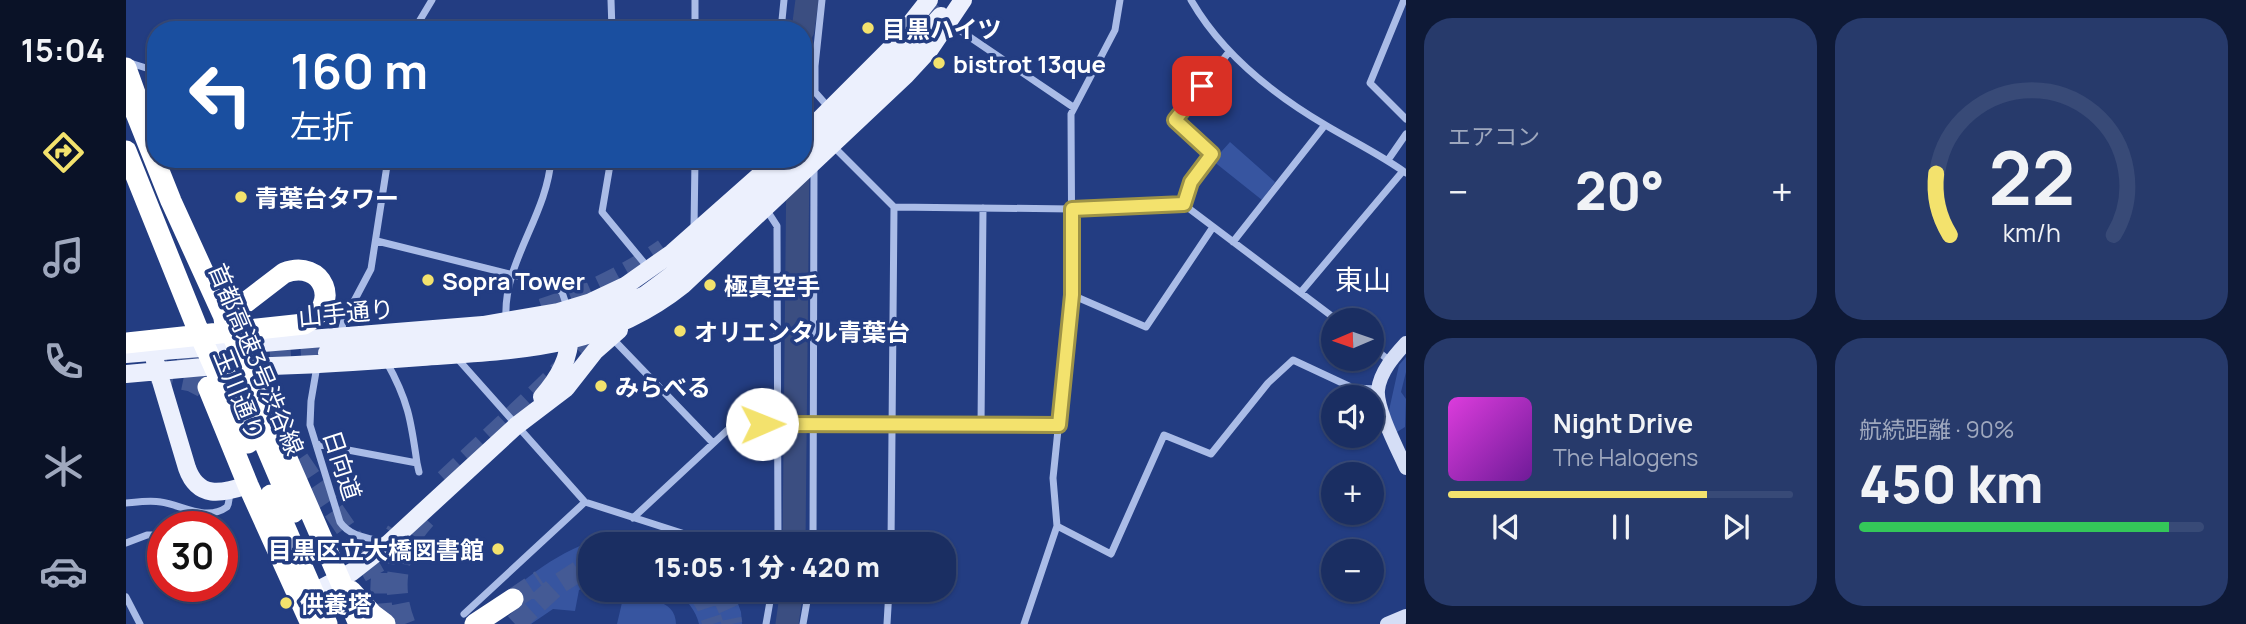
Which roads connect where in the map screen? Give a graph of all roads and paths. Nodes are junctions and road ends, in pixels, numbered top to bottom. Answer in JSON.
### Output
{"nodes":[{"id":1,"x":432,"y":0,"type":"edge"},
{"id":2,"x":611,"y":0,"type":"edge"},
{"id":3,"x":695,"y":0,"type":"edge"},
{"id":4,"x":784,"y":0,"type":"edge"},
{"id":5,"x":822,"y":0,"type":"edge"},
{"id":6,"x":952,"y":0,"type":"edge"},
{"id":7,"x":962,"y":0,"type":"edge"},
{"id":8,"x":1121,"y":0,"type":"edge"},
{"id":9,"x":1191,"y":0,"type":"edge"},
{"id":10,"x":1404,"y":0,"type":"edge"},
{"id":11,"x":924,"y":2,"type":"edge"},
{"id":12,"x":945,"y":19,"type":"junction"},
{"id":13,"x":419,"y":21,"type":"edge"},
{"id":14,"x":612,"y":21,"type":"edge"},
{"id":15,"x":695,"y":21,"type":"edge"},
{"id":16,"x":782,"y":21,"type":"edge"},
{"id":17,"x":891,"y":48,"type":"junction"},
{"id":18,"x":1229,"y":52,"type":"junction"},
{"id":19,"x":126,"y":62,"type":"edge"},
{"id":20,"x":126,"y":68,"type":"edge"},
{"id":21,"x":147,"y":68,"type":"edge"},
{"id":22,"x":1073,"y":107,"type":"junction"},
{"id":23,"x":130,"y":110,"type":"edge"},
{"id":24,"x":837,"y":114,"type":"junction"},
{"id":25,"x":1406,"y":119,"type":"edge"},
{"id":26,"x":1325,"y":125,"type":"junction"},
{"id":27,"x":812,"y":129,"type":"edge"},
{"id":28,"x":147,"y":130,"type":"edge"},
{"id":29,"x":1406,"y":134,"type":"edge"},
{"id":30,"x":147,"y":146,"type":"edge"},
{"id":31,"x":832,"y":146,"type":"junction"},
{"id":32,"x":126,"y":151,"type":"edge"},
{"id":33,"x":812,"y":153,"type":"edge"},
{"id":34,"x":147,"y":154,"type":"edge"},
{"id":35,"x":812,"y":158,"type":"edge"},
{"id":36,"x":1388,"y":160,"type":"junction"},
{"id":37,"x":153,"y":168,"type":"edge"},
{"id":38,"x":157,"y":168,"type":"edge"},
{"id":39,"x":387,"y":168,"type":"edge"},
{"id":40,"x":550,"y":168,"type":"edge"},
{"id":41,"x":609,"y":168,"type":"edge"},
{"id":42,"x":695,"y":168,"type":"edge"},
{"id":43,"x":767,"y":168,"type":"edge"},
{"id":44,"x":799,"y":168,"type":"edge"},
{"id":45,"x":801,"y":168,"type":"edge"},
{"id":46,"x":807,"y":168,"type":"edge"},
{"id":47,"x":1404,"y":172,"type":"edge"},
{"id":48,"x":135,"y":189,"type":"edge"},
{"id":49,"x":770,"y":204,"type":"junction"},
{"id":50,"x":1184,"y":204,"type":"junction"},
{"id":51,"x":894,"y":207,"type":"junction"},
{"id":52,"x":983,"y":208,"type":"junction"},
{"id":53,"x":1072,"y":209,"type":"junction"},
{"id":54,"x":1213,"y":227,"type":"junction"},
{"id":55,"x":694,"y":233,"type":"junction"},
{"id":56,"x":377,"y":241,"type":"junction"},
{"id":57,"x":1233,"y":242,"type":"junction"},
{"id":58,"x":650,"y":270,"type":"junction"},
{"id":59,"x":512,"y":274,"type":"junction"},
{"id":60,"x":1301,"y":292,"type":"junction"},
{"id":61,"x":1072,"y":295,"type":"junction"},
{"id":62,"x":205,"y":303,"type":"junction"},
{"id":63,"x":1322,"y":308,"type":"edge"},
{"id":64,"x":568,"y":309,"type":"junction"},
{"id":65,"x":648,"y":310,"type":"junction"},
{"id":66,"x":223,"y":319,"type":"junction"},
{"id":67,"x":506,"y":322,"type":"junction"},
{"id":68,"x":588,"y":336,"type":"junction"},
{"id":69,"x":611,"y":336,"type":"junction"},
{"id":70,"x":340,"y":337,"type":"junction"},
{"id":71,"x":570,"y":341,"type":"junction"},
{"id":72,"x":126,"y":343,"type":"edge"},
{"id":73,"x":1406,"y":343,"type":"edge"},
{"id":74,"x":153,"y":352,"type":"junction"},
{"id":75,"x":126,"y":354,"type":"edge"},
{"id":76,"x":454,"y":355,"type":"junction"},
{"id":77,"x":1384,"y":356,"type":"edge"},
{"id":78,"x":315,"y":360,"type":"junction"},
{"id":79,"x":385,"y":360,"type":"junction"},
{"id":80,"x":1390,"y":361,"type":"junction"},
{"id":81,"x":586,"y":362,"type":"junction"},
{"id":82,"x":158,"y":372,"type":"junction"},
{"id":83,"x":126,"y":374,"type":"edge"},
{"id":84,"x":1347,"y":385,"type":"edge"},
{"id":85,"x":1379,"y":385,"type":"edge"},
{"id":86,"x":1384,"y":417,"type":"edge"},
{"id":87,"x":779,"y":423,"type":"junction"},
{"id":88,"x":810,"y":423,"type":"junction"},
{"id":89,"x":892,"y":423,"type":"junction"},
{"id":90,"x":981,"y":425,"type":"junction"},
{"id":91,"x":1059,"y":425,"type":"junction"},
{"id":92,"x":516,"y":426,"type":"junction"},
{"id":93,"x":713,"y":443,"type":"junction"},
{"id":94,"x":316,"y":444,"type":"junction"},
{"id":95,"x":417,"y":463,"type":"junction"},
{"id":96,"x":1406,"y":468,"type":"edge"},
{"id":97,"x":419,"y":472,"type":"dead end"},
{"id":98,"x":239,"y":487,"type":"junction"},
{"id":99,"x":585,"y":502,"type":"junction"},
{"id":100,"x":126,"y":503,"type":"edge"},
{"id":101,"x":633,"y":518,"type":"junction"},
{"id":102,"x":1056,"y":526,"type":"junction"},
{"id":103,"x":678,"y":532,"type":"edge"},
{"id":104,"x":778,"y":532,"type":"edge"},
{"id":105,"x":813,"y":532,"type":"edge"},
{"id":106,"x":891,"y":532,"type":"edge"},
{"id":107,"x":147,"y":535,"type":"edge"},
{"id":108,"x":126,"y":542,"type":"edge"},
{"id":109,"x":388,"y":543,"type":"junction"},
{"id":110,"x":339,"y":579,"type":"junction"},
{"id":111,"x":126,"y":597,"type":"edge"},
{"id":112,"x":300,"y":600,"type":"junction"},
{"id":113,"x":519,"y":601,"type":"junction"},
{"id":114,"x":770,"y":602,"type":"edge"},
{"id":115,"x":807,"y":602,"type":"edge"},
{"id":116,"x":888,"y":602,"type":"edge"},
{"id":117,"x":1406,"y":616,"type":"edge"},
{"id":118,"x":470,"y":619,"type":"edge"},
{"id":119,"x":140,"y":624,"type":"edge"},
{"id":120,"x":313,"y":624,"type":"edge"},
{"id":121,"x":327,"y":624,"type":"edge"},
{"id":122,"x":344,"y":624,"type":"edge"},
{"id":123,"x":359,"y":624,"type":"edge"},
{"id":124,"x":385,"y":624,"type":"edge"},
{"id":125,"x":495,"y":624,"type":"edge"},
{"id":126,"x":505,"y":624,"type":"edge"},
{"id":127,"x":766,"y":624,"type":"edge"},
{"id":128,"x":803,"y":624,"type":"edge"},
{"id":129,"x":887,"y":624,"type":"edge"},
{"id":130,"x":1024,"y":624,"type":"edge"},
{"id":131,"x":1387,"y":624,"type":"edge"}],
"edges":[{"from":1,"to":13,"type":"street"},
{"from":2,"to":14,"type":"street"},
{"from":3,"to":15,"type":"street"},
{"from":4,"to":16,"type":"street"},
{"from":5,"to":24,"type":"street"},
{"from":6,"to":12,"type":"main road"},
{"from":7,"to":12,"type":"main road"},
{"from":8,"to":22,"type":"street"},
{"from":9,"to":18,"type":"street"},
{"from":10,"to":25,"type":"street"},
{"from":11,"to":17,"type":"main road"},
{"from":12,"to":17,"type":"street"},
{"from":12,"to":22,"type":"street"},
{"from":12,"to":24,"type":"main road"},
{"from":12,"to":31,"type":"main road"},
{"from":17,"to":24,"type":"main road"},
{"from":18,"to":26,"type":"street"},
{"from":18,"to":50,"type":"street"},
{"from":19,"to":21,"type":"street"},
{"from":20,"to":28,"type":"highway"},
{"from":22,"to":53,"type":"street"},
{"from":23,"to":30,"type":"highway","name":"玉川通り"},
{"from":23,"to":34,"type":"highway","name":"首都高速3号渋谷線"},
{"from":24,"to":27,"type":"main road"},
{"from":24,"to":33,"type":"main road"},
{"from":26,"to":36,"type":"street"},
{"from":26,"to":57,"type":"street"},
{"from":29,"to":36,"type":"street"},
{"from":31,"to":35,"type":"main road"},
{"from":31,"to":51,"type":"street"},
{"from":32,"to":48,"type":"highway","name":"首都高速3号渋谷線"},
{"from":36,"to":47,"type":"street"},
{"from":37,"to":62,"type":"highway","name":"首都高速3号渋谷線"},
{"from":38,"to":66,"type":"highway","name":"玉川通り"},
{"from":39,"to":56,"type":"street"},
{"from":40,"to":59,"type":"street"},
{"from":41,"to":58,"type":"street"},
{"from":42,"to":55,"type":"street"},
{"from":43,"to":55,"type":"main road","name":"山手通り"},
{"from":44,"to":78,"type":"main road"},
{"from":45,"to":49,"type":"main road"},
{"from":46,"to":88,"type":"street"},
{"from":47,"to":60,"type":"street"},
{"from":48,"to":98,"type":"highway","name":"玉川通り"},
{"from":48,"to":120,"type":"highway"},
{"from":48,"to":121,"type":"highway","name":"首都高速3号渋谷線"},
{"from":49,"to":65,"type":"main road"},
{"from":49,"to":87,"type":"street"},
{"from":50,"to":53,"type":"street"},
{"from":50,"to":54,"type":"street"},
{"from":51,"to":52,"type":"street"},
{"from":51,"to":89,"type":"street"},
{"from":52,"to":53,"type":"street"},
{"from":52,"to":90,"type":"street"},
{"from":53,"to":61,"type":"street"},
{"from":54,"to":57,"type":"street"},
{"from":54,"to":61,"type":"street"},
{"from":55,"to":58,"type":"main road","name":"山手通り"},
{"from":56,"to":59,"type":"street"},
{"from":56,"to":70,"type":"street"},
{"from":57,"to":60,"type":"street"},
{"from":58,"to":64,"type":"main road","name":"山手通り"},
{"from":59,"to":64,"type":"street"},
{"from":59,"to":67,"type":"street"},
{"from":60,"to":63,"type":"street"},
{"from":61,"to":91,"type":"street"},
{"from":62,"to":122,"type":"highway","name":"首都高速3号渋谷線"},
{"from":62,"to":124,"type":"highway"},
{"from":64,"to":67,"type":"main road","name":"山手通り"},
{"from":64,"to":68,"type":"main road"},
{"from":64,"to":71,"type":"main road"},
{"from":65,"to":68,"type":"main road"},
{"from":65,"to":69,"type":"main road"},
{"from":66,"to":72,"type":"highway"},
{"from":66,"to":110,"type":"highway","name":"玉川通り"},
{"from":67,"to":70,"type":"main road","name":"山手通り"},
{"from":68,"to":71,"type":"main road"},
{"from":68,"to":81,"type":"main road"},
{"from":69,"to":81,"type":"main road"},
{"from":69,"to":93,"type":"street"},
{"from":70,"to":74,"type":"main road","name":"山手通り"},
{"from":71,"to":76,"type":"main road"},
{"from":71,"to":92,"type":"main road"},
{"from":73,"to":80,"type":"street"},
{"from":74,"to":75,"type":"main road","name":"山手通り"},
{"from":74,"to":82,"type":"main road"},
{"from":76,"to":79,"type":"main road"},
{"from":76,"to":92,"type":"street"},
{"from":77,"to":80,"type":"street"},
{"from":78,"to":79,"type":"main road"},
{"from":78,"to":82,"type":"main road","name":"山手通り"},
{"from":78,"to":94,"type":"street","name":"日向道"},
{"from":79,"to":95,"type":"street"},
{"from":80,"to":85,"type":"street"},
{"from":81,"to":92,"type":"main road"},
{"from":82,"to":83,"type":"main road","name":"山手通り"},
{"from":82,"to":98,"type":"main road"},
{"from":84,"to":102,"type":"street"},
{"from":86,"to":96,"type":"street"},
{"from":87,"to":88,"type":"street"},
{"from":87,"to":93,"type":"street"},
{"from":87,"to":104,"type":"street"},
{"from":88,"to":89,"type":"street"},
{"from":88,"to":105,"type":"street"},
{"from":89,"to":90,"type":"street"},
{"from":89,"to":106,"type":"street"},
{"from":90,"to":91,"type":"street"},
{"from":91,"to":102,"type":"street"},
{"from":92,"to":99,"type":"street"},
{"from":92,"to":109,"type":"main road"},
{"from":93,"to":101,"type":"street"},
{"from":94,"to":95,"type":"street"},
{"from":94,"to":109,"type":"street","name":"日向道"},
{"from":95,"to":97,"type":"street"},
{"from":98,"to":100,"type":"street"},
{"from":98,"to":112,"type":"highway","name":"玉川通り"},
{"from":99,"to":101,"type":"street"},
{"from":99,"to":118,"type":"street"},
{"from":101,"to":103,"type":"street"},
{"from":102,"to":130,"type":"street"},
{"from":107,"to":108,"type":"street"},
{"from":109,"to":110,"type":"main road"},
{"from":110,"to":112,"type":"main road"},
{"from":110,"to":123,"type":"highway","name":"玉川通り"},
{"from":111,"to":119,"type":"street"},
{"from":112,"to":120,"type":"highway","name":"玉川通り"},
{"from":113,"to":118,"type":"highway"},
{"from":113,"to":125,"type":"highway"},
{"from":113,"to":126,"type":"highway"},
{"from":114,"to":127,"type":"street"},
{"from":115,"to":128,"type":"street"},
{"from":116,"to":129,"type":"street"},
{"from":117,"to":131,"type":"street"}]}
